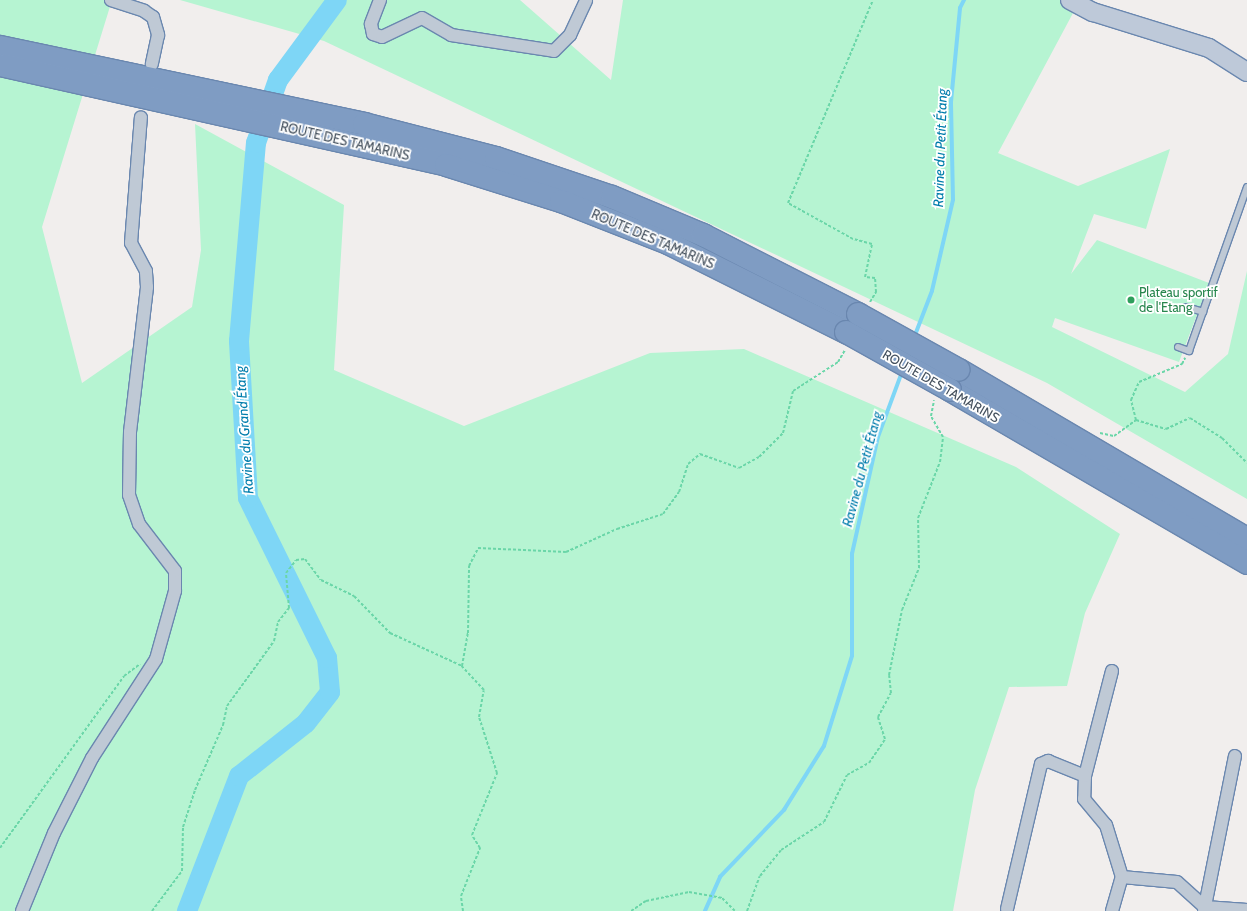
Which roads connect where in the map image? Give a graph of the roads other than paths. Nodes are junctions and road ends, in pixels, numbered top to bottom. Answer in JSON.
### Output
{"nodes":[{"id":1,"x":111,"y":0,"type":"edge"},
{"id":2,"x":380,"y":0,"type":"edge"},
{"id":3,"x":586,"y":0,"type":"edge"},
{"id":4,"x":1070,"y":0,"type":"edge"},
{"id":5,"x":0,"y":47,"type":"edge"},
{"id":6,"x":152,"y":64,"type":"dead end"},
{"id":7,"x":0,"y":65,"type":"edge"},
{"id":8,"x":65,"y":71,"type":"junction"},
{"id":9,"x":1247,"y":72,"type":"edge"},
{"id":10,"x":168,"y":92,"type":"junction"},
{"id":11,"x":141,"y":117,"type":"dead end"},
{"id":12,"x":1247,"y":187,"type":"edge"},
{"id":13,"x":1186,"y":307,"type":"dead end"},
{"id":14,"x":1203,"y":312,"type":"junction"},
{"id":15,"x":854,"y":325,"type":"junction"},
{"id":16,"x":1178,"y":347,"type":"dead end"},
{"id":17,"x":1247,"y":539,"type":"edge"},
{"id":18,"x":1247,"y":563,"type":"edge"},
{"id":19,"x":1112,"y":671,"type":"dead end"},
{"id":20,"x":1235,"y":756,"type":"dead end"},
{"id":21,"x":1085,"y":776,"type":"junction"},
{"id":22,"x":1122,"y":876,"type":"junction"},
{"id":23,"x":1007,"y":909,"type":"dead end"},
{"id":24,"x":1204,"y":909,"type":"edge"},
{"id":25,"x":1247,"y":910,"type":"edge"},
{"id":26,"x":22,"y":911,"type":"edge"},
{"id":27,"x":1112,"y":911,"type":"edge"}],
"edges":[{"from":1,"to":6,"type":"street"},
{"from":2,"to":3,"type":"street"},
{"from":4,"to":9,"type":"main road"},
{"from":5,"to":8,"type":"highway","name":"ROUTE DES TAMARINS"},
{"from":7,"to":8,"type":"highway","name":"ROUTE DES TAMARINS"},
{"from":8,"to":10,"type":"highway","name":"ROUTE DES TAMARINS"},
{"from":10,"to":15,"type":"highway","name":"ROUTE DES TAMARINS"},
{"from":10,"to":15,"type":"highway","name":"ROUTE DES TAMARINS"},
{"from":11,"to":26,"type":"street"},
{"from":12,"to":14,"type":"lane"},
{"from":13,"to":14,"type":"lane"},
{"from":14,"to":16,"type":"lane"},
{"from":15,"to":17,"type":"highway","name":"ROUTE DES TAMARINS","bridge":true},
{"from":15,"to":18,"type":"highway","name":"ROUTE DES TAMARINS","bridge":true},
{"from":19,"to":21,"type":"street"},
{"from":20,"to":24,"type":"street"},
{"from":21,"to":22,"type":"street"},
{"from":21,"to":23,"type":"street"},
{"from":22,"to":24,"type":"street"},
{"from":22,"to":27,"type":"street"},
{"from":24,"to":25,"type":"street"}]}
